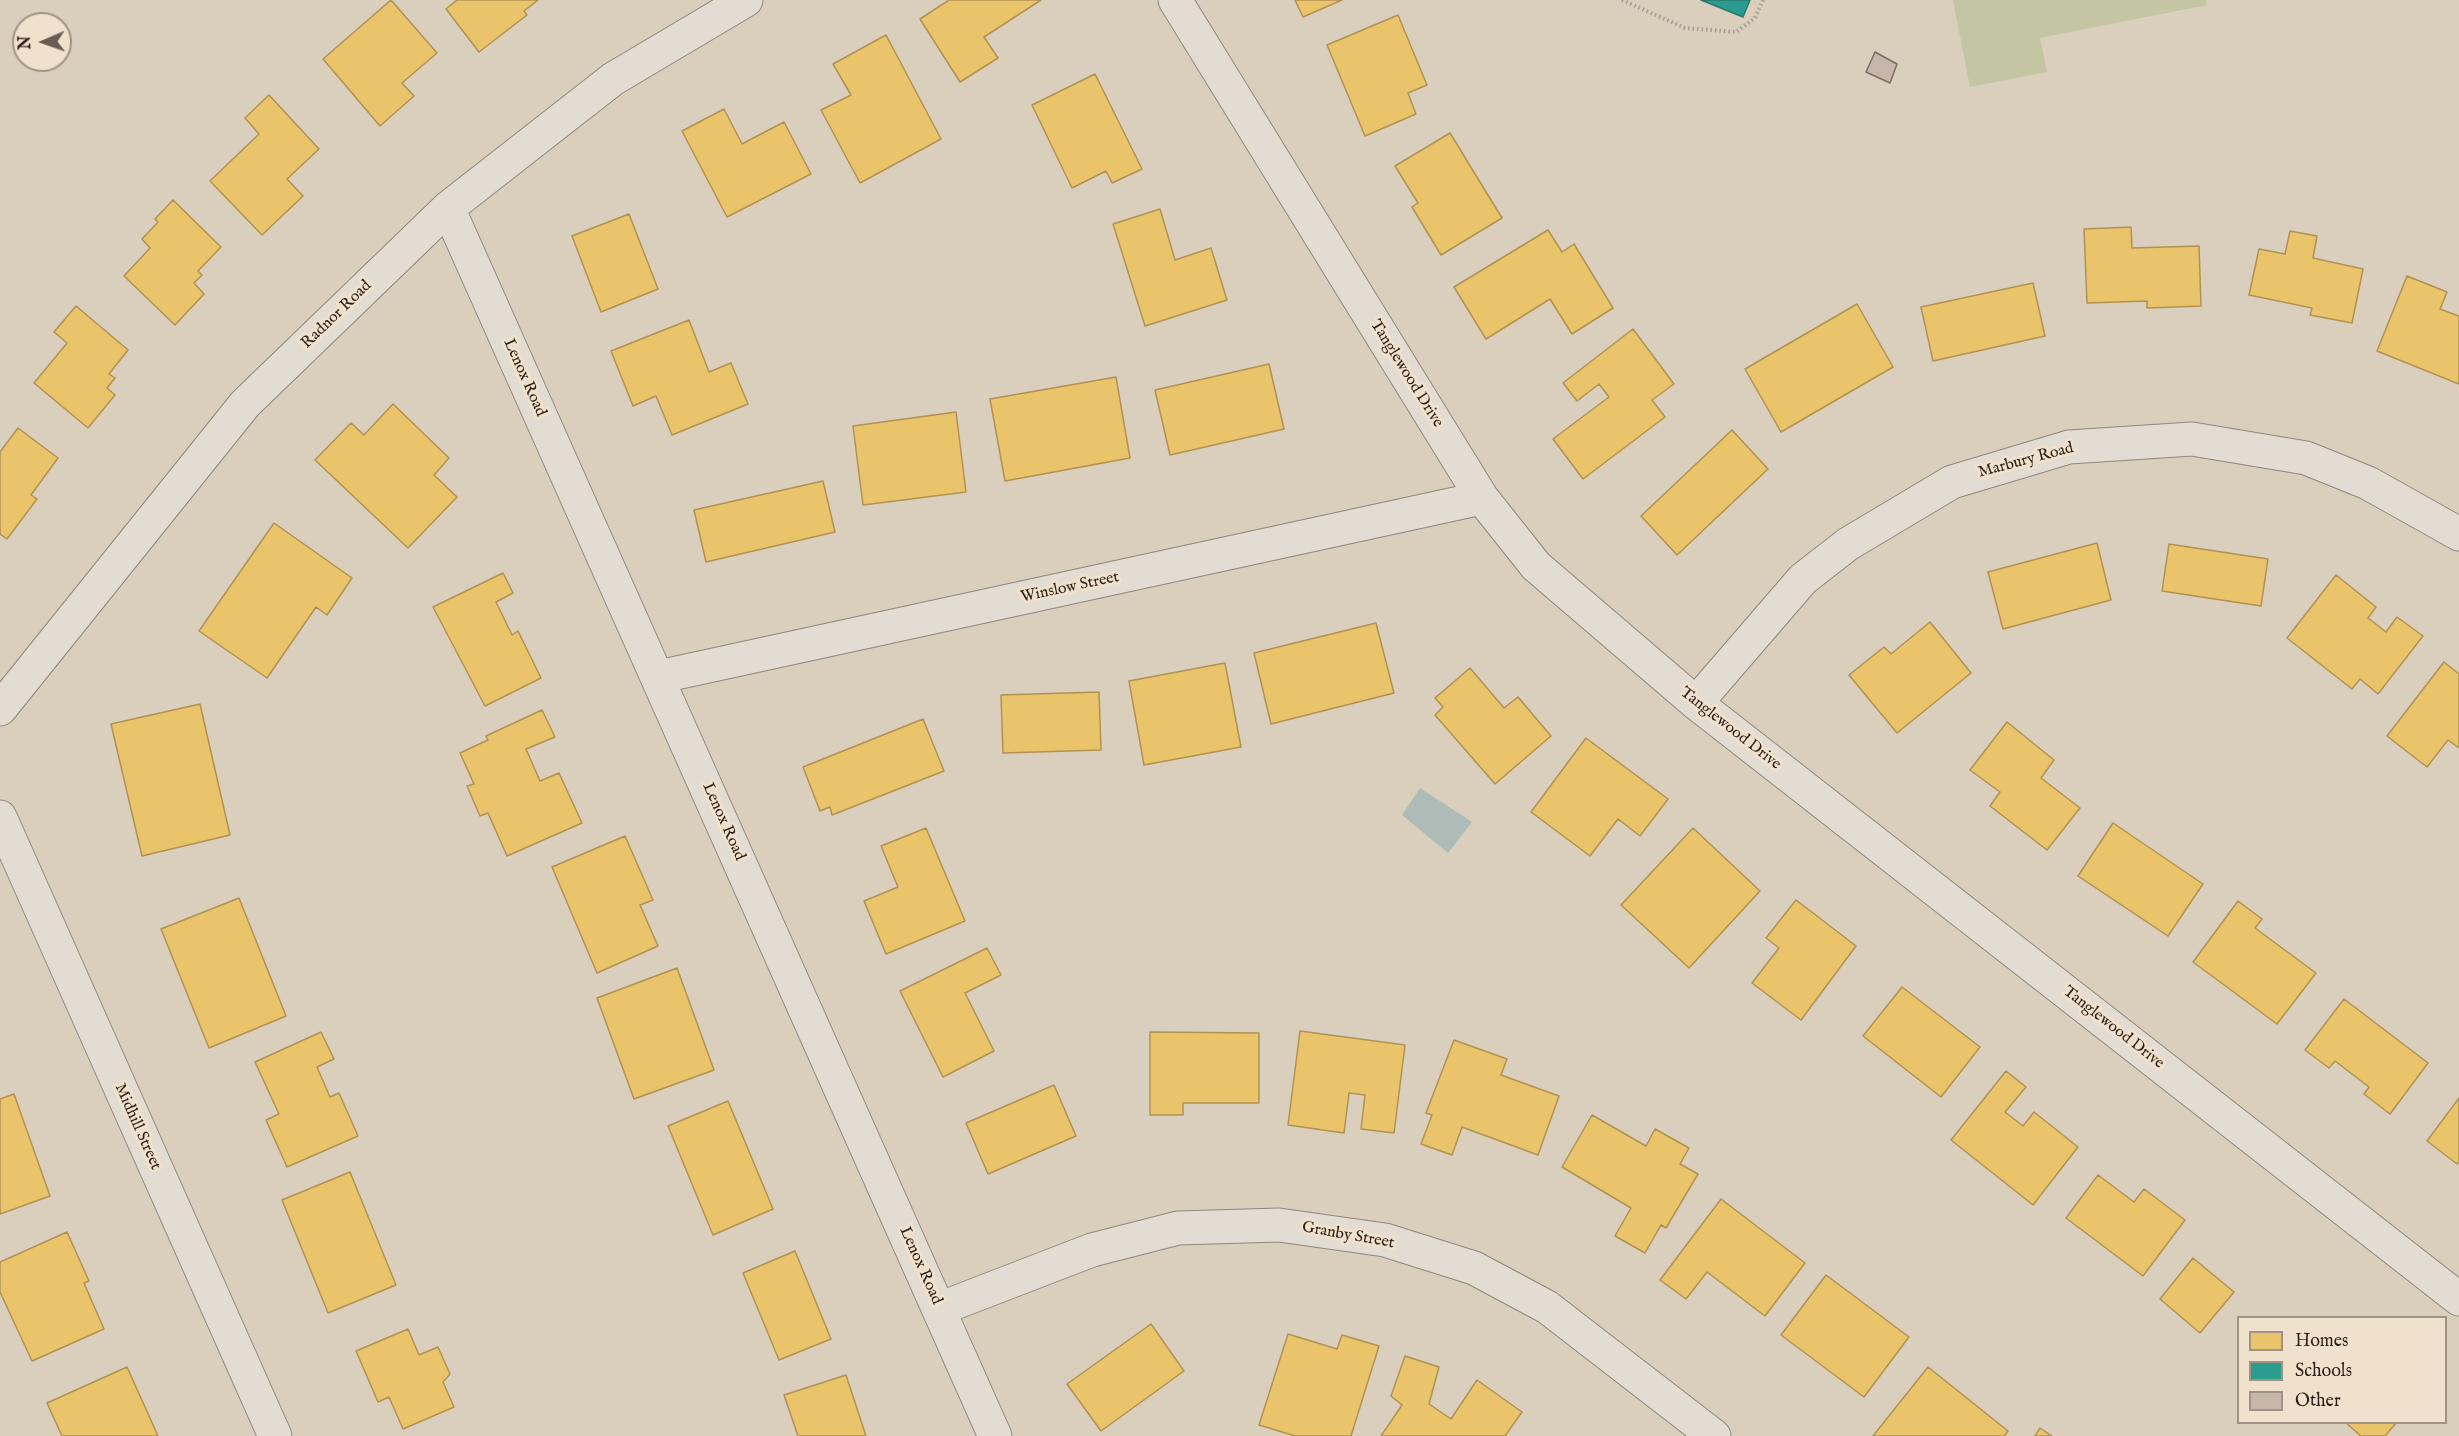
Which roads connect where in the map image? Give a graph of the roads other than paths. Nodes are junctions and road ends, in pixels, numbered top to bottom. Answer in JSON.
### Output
{"nodes":[{"id":1,"x":746,"y":0,"type":"edge"},
{"id":2,"x":1175,"y":0,"type":"edge"},
{"id":3,"x":448,"y":208,"type":"junction"},
{"id":4,"x":1482,"y":498,"type":"junction"},
{"id":5,"x":2459,"y":534,"type":"edge"},
{"id":6,"x":658,"y":677,"type":"junction"},
{"id":7,"x":1696,"y":703,"type":"junction"},
{"id":8,"x":0,"y":709,"type":"edge"},
{"id":9,"x":0,"y":817,"type":"edge"},
{"id":10,"x":2459,"y":1299,"type":"edge"},
{"id":11,"x":939,"y":1310,"type":"junction"},
{"id":12,"x":275,"y":1436,"type":"edge"},
{"id":13,"x":995,"y":1436,"type":"edge"},
{"id":14,"x":1714,"y":1436,"type":"edge"}],
"edges":[{"from":1,"to":3,"type":"street","name":"Radnor Road"},
{"from":2,"to":4,"type":"street","name":"Tanglewood Drive"},
{"from":3,"to":6,"type":"street","name":"Lenox Road"},
{"from":3,"to":8,"type":"street","name":"Radnor Road"},
{"from":4,"to":6,"type":"street","name":"Winslow Street"},
{"from":4,"to":7,"type":"street","name":"Tanglewood Drive"},
{"from":5,"to":7,"type":"street","name":"Marbury Road"},
{"from":6,"to":11,"type":"street","name":"Lenox Road"},
{"from":7,"to":10,"type":"street","name":"Tanglewood Drive"},
{"from":9,"to":12,"type":"street","name":"Midhill Street"},
{"from":11,"to":13,"type":"street","name":"Lenox Road"},
{"from":11,"to":14,"type":"street","name":"Granby Street"}]}
